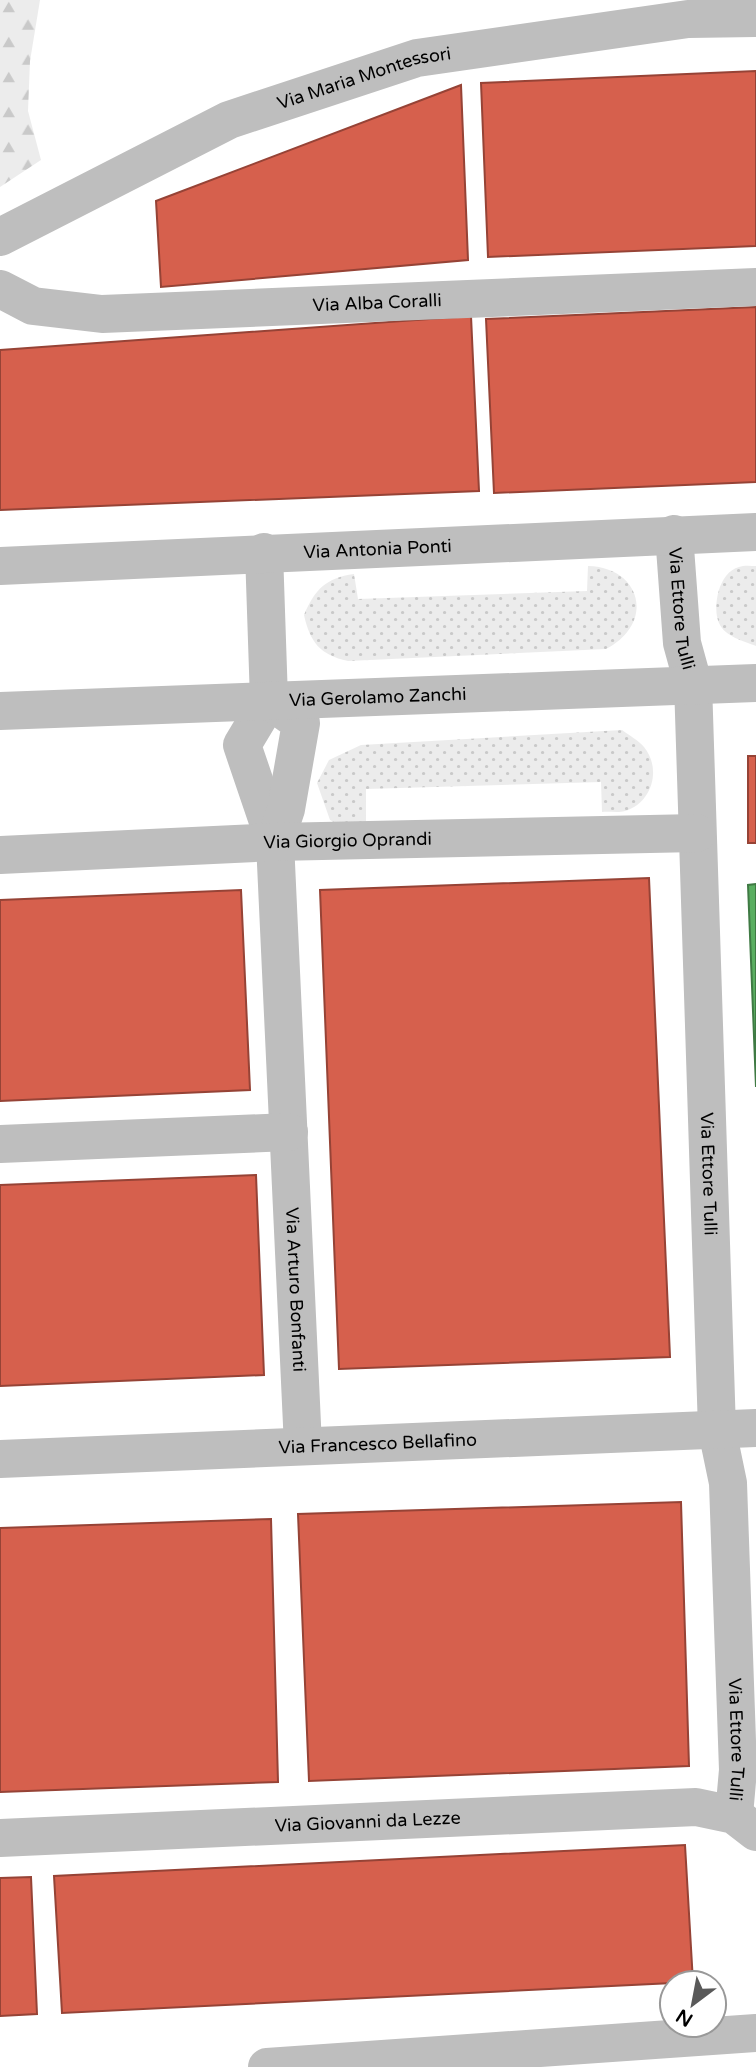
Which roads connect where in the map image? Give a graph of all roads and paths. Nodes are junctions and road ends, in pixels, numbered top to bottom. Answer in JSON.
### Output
{"nodes":[{"id":1,"x":756,"y":18,"type":"edge"},
{"id":2,"x":0,"y":236,"type":"edge"},
{"id":3,"x":756,"y":287,"type":"edge"},
{"id":4,"x":0,"y":289,"type":"edge"},
{"id":5,"x":756,"y":532,"type":"edge"},
{"id":6,"x":674,"y":534,"type":"junction"},
{"id":7,"x":264,"y":552,"type":"junction"},
{"id":8,"x":0,"y":566,"type":"edge"},
{"id":9,"x":693,"y":683,"type":"junction"},
{"id":10,"x":756,"y":683,"type":"edge"},
{"id":11,"x":269,"y":700,"type":"junction"},
{"id":12,"x":0,"y":711,"type":"edge"},
{"id":13,"x":697,"y":833,"type":"junction"},
{"id":14,"x":275,"y":842,"type":"junction"},
{"id":15,"x":0,"y":855,"type":"edge"},
{"id":16,"x":289,"y":1132,"type":"junction"},
{"id":17,"x":0,"y":1144,"type":"edge"},
{"id":18,"x":756,"y":1428,"type":"edge"},
{"id":19,"x":717,"y":1430,"type":"junction"},
{"id":20,"x":303,"y":1446,"type":"junction"},
{"id":21,"x":0,"y":1459,"type":"edge"},
{"id":22,"x":749,"y":1819,"type":"edge"},
{"id":23,"x":0,"y":1838,"type":"edge"},
{"id":24,"x":756,"y":2033,"type":"edge"},
{"id":25,"x":267,"y":2067,"type":"edge"}],
"edges":[{"from":1,"to":2,"type":"street","name":"Via Maria Montessori"},
{"from":3,"to":4,"type":"street","name":"Via Alba Coralli"},
{"from":5,"to":6,"type":"street","name":"Via Antonia Ponti"},
{"from":6,"to":7,"type":"street","name":"Via Antonia Ponti"},
{"from":6,"to":9,"type":"street","name":"Via Ettore Tulli"},
{"from":7,"to":8,"type":"street","name":"Via Antonia Ponti"},
{"from":7,"to":11,"type":"street"},
{"from":9,"to":10,"type":"street","name":"Via Gerolamo Zanchi"},
{"from":9,"to":11,"type":"street","name":"Via Gerolamo Zanchi"},
{"from":9,"to":13,"type":"street","name":"Via Ettore Tulli"},
{"from":11,"to":12,"type":"street","name":"Via Gerolamo Zanchi"},
{"from":11,"to":14,"type":"street","name":"Via Arturo Bonfanti"},
{"from":11,"to":14,"type":"street","name":"Via Arturo Bonfanti"},
{"from":13,"to":14,"type":"street","name":"Via Giorgio Oprandi"},
{"from":13,"to":19,"type":"street","name":"Via Ettore Tulli"},
{"from":14,"to":15,"type":"street","name":"Via Giorgio Oprandi"},
{"from":14,"to":16,"type":"street","name":"Via Arturo Bonfanti"},
{"from":16,"to":17,"type":"street"},
{"from":16,"to":20,"type":"street","name":"Via Arturo Bonfanti"},
{"from":18,"to":19,"type":"street","name":"Via Francesco Bellafino"},
{"from":19,"to":20,"type":"street","name":"Via Francesco Bellafino"},
{"from":19,"to":22,"type":"street","name":"Via Ettore Tulli"},
{"from":20,"to":21,"type":"street","name":"Via Francesco Bellafino"},
{"from":22,"to":23,"type":"street","name":"Via Giovanni da Lezze"},
{"from":24,"to":25,"type":"street"}]}
